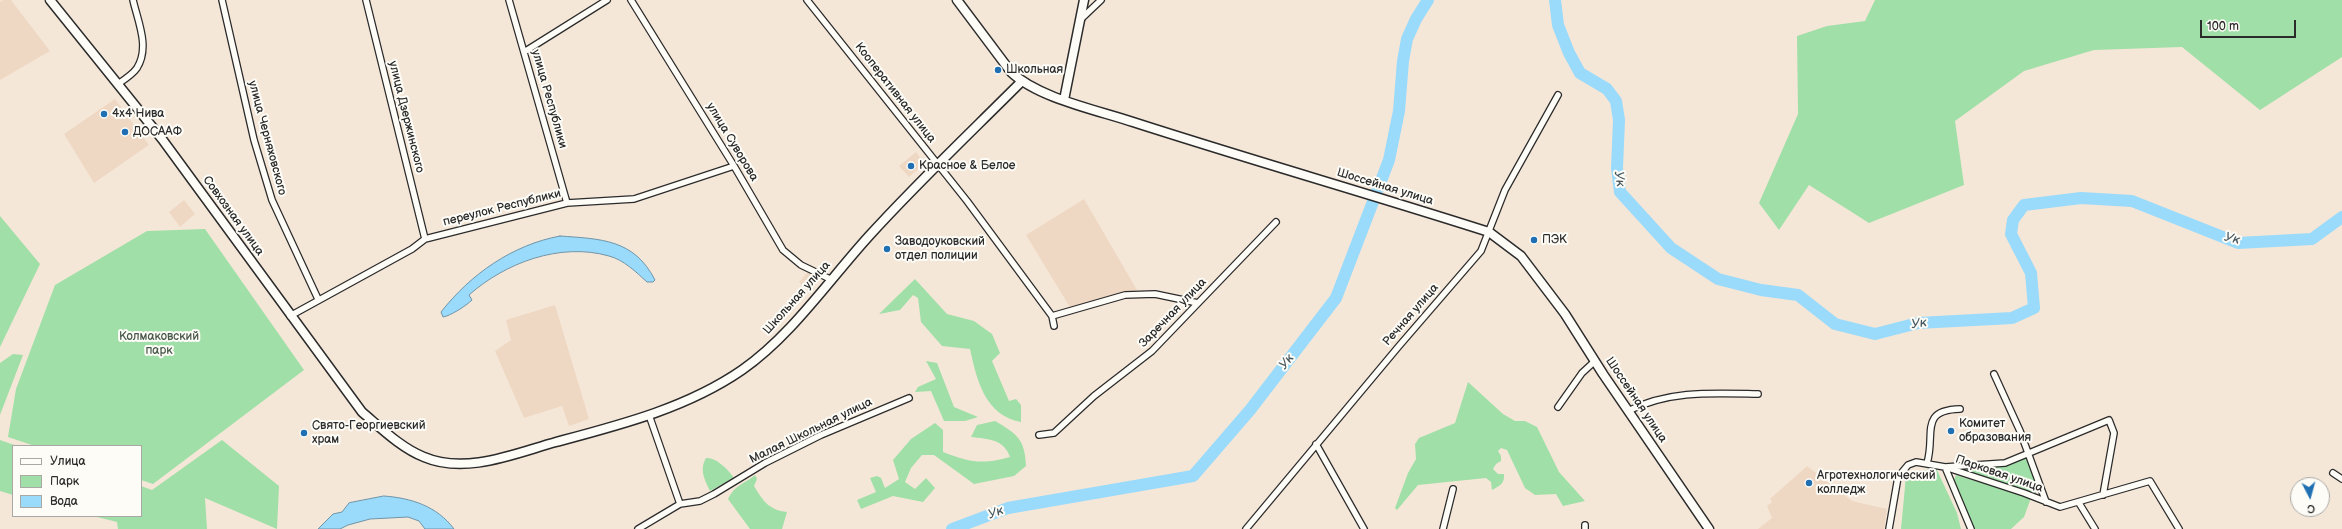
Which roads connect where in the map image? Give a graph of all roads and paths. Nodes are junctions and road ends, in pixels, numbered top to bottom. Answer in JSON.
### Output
{"nodes":[{"id":1,"x":50,"y":0,"type":"edge"},
{"id":2,"x":133,"y":0,"type":"edge"},
{"id":3,"x":222,"y":0,"type":"edge"},
{"id":4,"x":366,"y":0,"type":"edge"},
{"id":5,"x":508,"y":0,"type":"edge"},
{"id":6,"x":607,"y":0,"type":"edge"},
{"id":7,"x":631,"y":0,"type":"edge"},
{"id":8,"x":807,"y":0,"type":"edge"},
{"id":9,"x":957,"y":0,"type":"edge"},
{"id":10,"x":1084,"y":0,"type":"edge"},
{"id":11,"x":1101,"y":0,"type":"edge"},
{"id":12,"x":1080,"y":20,"type":"junction"},
{"id":13,"x":524,"y":52,"type":"junction"},
{"id":14,"x":1021,"y":82,"type":"junction"},
{"id":15,"x":118,"y":84,"type":"junction"},
{"id":16,"x":1558,"y":95,"type":"dead end"},
{"id":17,"x":1064,"y":100,"type":"junction"},
{"id":18,"x":734,"y":166,"type":"junction"},
{"id":19,"x":938,"y":166,"type":"junction"},
{"id":20,"x":567,"y":203,"type":"junction"},
{"id":21,"x":1276,"y":222,"type":"dead end"},
{"id":22,"x":1489,"y":232,"type":"junction"},
{"id":23,"x":424,"y":239,"type":"junction"},
{"id":24,"x":830,"y":279,"type":"junction"},
{"id":25,"x":318,"y":299,"type":"junction"},
{"id":26,"x":1198,"y":303,"type":"junction"},
{"id":27,"x":290,"y":316,"type":"junction"},
{"id":28,"x":1052,"y":316,"type":"junction"},
{"id":29,"x":1054,"y":326,"type":"dead end"},
{"id":30,"x":1595,"y":361,"type":"junction"},
{"id":31,"x":1994,"y":374,"type":"dead end"},
{"id":32,"x":1758,"y":394,"type":"dead end"},
{"id":33,"x":909,"y":398,"type":"dead end"},
{"id":34,"x":1558,"y":407,"type":"dead end"},
{"id":35,"x":1960,"y":409,"type":"dead end"},
{"id":36,"x":1628,"y":411,"type":"junction"},
{"id":37,"x":649,"y":415,"type":"junction"},
{"id":38,"x":1039,"y":435,"type":"dead end"},
{"id":39,"x":399,"y":443,"type":"joint"},
{"id":40,"x":1316,"y":444,"type":"junction"},
{"id":41,"x":2029,"y":454,"type":"junction"},
{"id":42,"x":1927,"y":463,"type":"junction"},
{"id":43,"x":1945,"y":467,"type":"junction"},
{"id":44,"x":2333,"y":473,"type":"dead end"},
{"id":45,"x":2342,"y":479,"type":"edge"},
{"id":46,"x":1453,"y":489,"type":"dead end"},
{"id":47,"x":2103,"y":495,"type":"junction"},
{"id":48,"x":2046,"y":502,"type":"junction"},
{"id":49,"x":2078,"y":502,"type":"junction"},
{"id":50,"x":680,"y":504,"type":"junction"},
{"id":51,"x":638,"y":529,"type":"edge"},
{"id":52,"x":1246,"y":529,"type":"edge"},
{"id":53,"x":1364,"y":529,"type":"edge"},
{"id":54,"x":1443,"y":529,"type":"edge"},
{"id":55,"x":1709,"y":529,"type":"edge"},
{"id":56,"x":1889,"y":529,"type":"edge"},
{"id":57,"x":1971,"y":529,"type":"edge"},
{"id":58,"x":2095,"y":529,"type":"edge"},
{"id":59,"x":2179,"y":529,"type":"edge"}],
"edges":[{"from":1,"to":15,"type":"street","name":"Совхозная улица"},
{"from":2,"to":15,"type":"street"},
{"from":3,"to":25,"type":"street","name":"улица Черняховского"},
{"from":4,"to":23,"type":"street","name":"улица Дзержинского"},
{"from":5,"to":13,"type":"street","name":"улица Республики"},
{"from":6,"to":13,"type":"street"},
{"from":7,"to":18,"type":"street","name":"улица Суворова"},
{"from":8,"to":19,"type":"street","name":"Кооперативная улица"},
{"from":9,"to":14,"type":"street","name":"Шоссейная улица"},
{"from":10,"to":12,"type":"street"},
{"from":11,"to":12,"type":"street"},
{"from":12,"to":17,"type":"street"},
{"from":13,"to":20,"type":"street","name":"улица Республики"},
{"from":14,"to":17,"type":"street","name":"Шоссейная улица"},
{"from":14,"to":19,"type":"street","name":"Школьная улица"},
{"from":15,"to":27,"type":"street","name":"Совхозная улица"},
{"from":16,"to":22,"type":"street","name":"Речная улица"},
{"from":17,"to":22,"type":"street","name":"Шоссейная улица"},
{"from":18,"to":20,"type":"street","name":"переулок Республики"},
{"from":18,"to":24,"type":"street","name":"улица Суворова"},
{"from":19,"to":24,"type":"street","name":"Школьная улица"},
{"from":19,"to":28,"type":"street","name":"Кооперативная улица"},
{"from":20,"to":23,"type":"street","name":"переулок Республики"},
{"from":21,"to":26,"type":"street","name":"Заречная улица"},
{"from":22,"to":30,"type":"street","name":"Шоссейная улица"},
{"from":22,"to":40,"type":"street","name":"Речная улица"},
{"from":23,"to":25,"type":"street","name":"переулок Республики"},
{"from":24,"to":37,"type":"street","name":"Школьная улица"},
{"from":25,"to":27,"type":"street","name":"переулок Республики"},
{"from":26,"to":28,"type":"street"},
{"from":26,"to":38,"type":"street","name":"Заречная улица"},
{"from":27,"to":39,"type":"street","name":"Совхозная улица"},
{"from":28,"to":29,"type":"street","name":"Кооперативная улица"},
{"from":30,"to":34,"type":"street"},
{"from":30,"to":36,"type":"street","name":"Шоссейная улица"},
{"from":31,"to":41,"type":"street","name":"Парковая улица"},
{"from":32,"to":36,"type":"street"},
{"from":33,"to":50,"type":"street","name":"Малая Школьная улица"},
{"from":35,"to":42,"type":"street"},
{"from":36,"to":55,"type":"street","name":"Шоссейная улица"},
{"from":37,"to":39,"type":"street","name":"Школьная улица"},
{"from":37,"to":50,"type":"street"},
{"from":40,"to":52,"type":"street","name":"Речная улица"},
{"from":40,"to":53,"type":"street"},
{"from":41,"to":43,"type":"street","name":"Парковая улица"},
{"from":41,"to":47,"type":"street","name":"Парковая улица"},
{"from":41,"to":48,"type":"street","name":"Парковая улица"},
{"from":42,"to":43,"type":"street","name":"Парковая улица"},
{"from":42,"to":56,"type":"street","name":"Парковая улица"},
{"from":43,"to":48,"type":"street","name":"Парковая улица"},
{"from":43,"to":57,"type":"street","name":"Парковая улица"},
{"from":44,"to":45,"type":"street"},
{"from":46,"to":54,"type":"street"},
{"from":47,"to":49,"type":"street","name":"Парковая улица"},
{"from":47,"to":59,"type":"street","name":"Парковая улица"},
{"from":48,"to":49,"type":"street","name":"Парковая улица"},
{"from":49,"to":58,"type":"street"},
{"from":50,"to":51,"type":"street","name":"Малая Школьная улица"}]}
